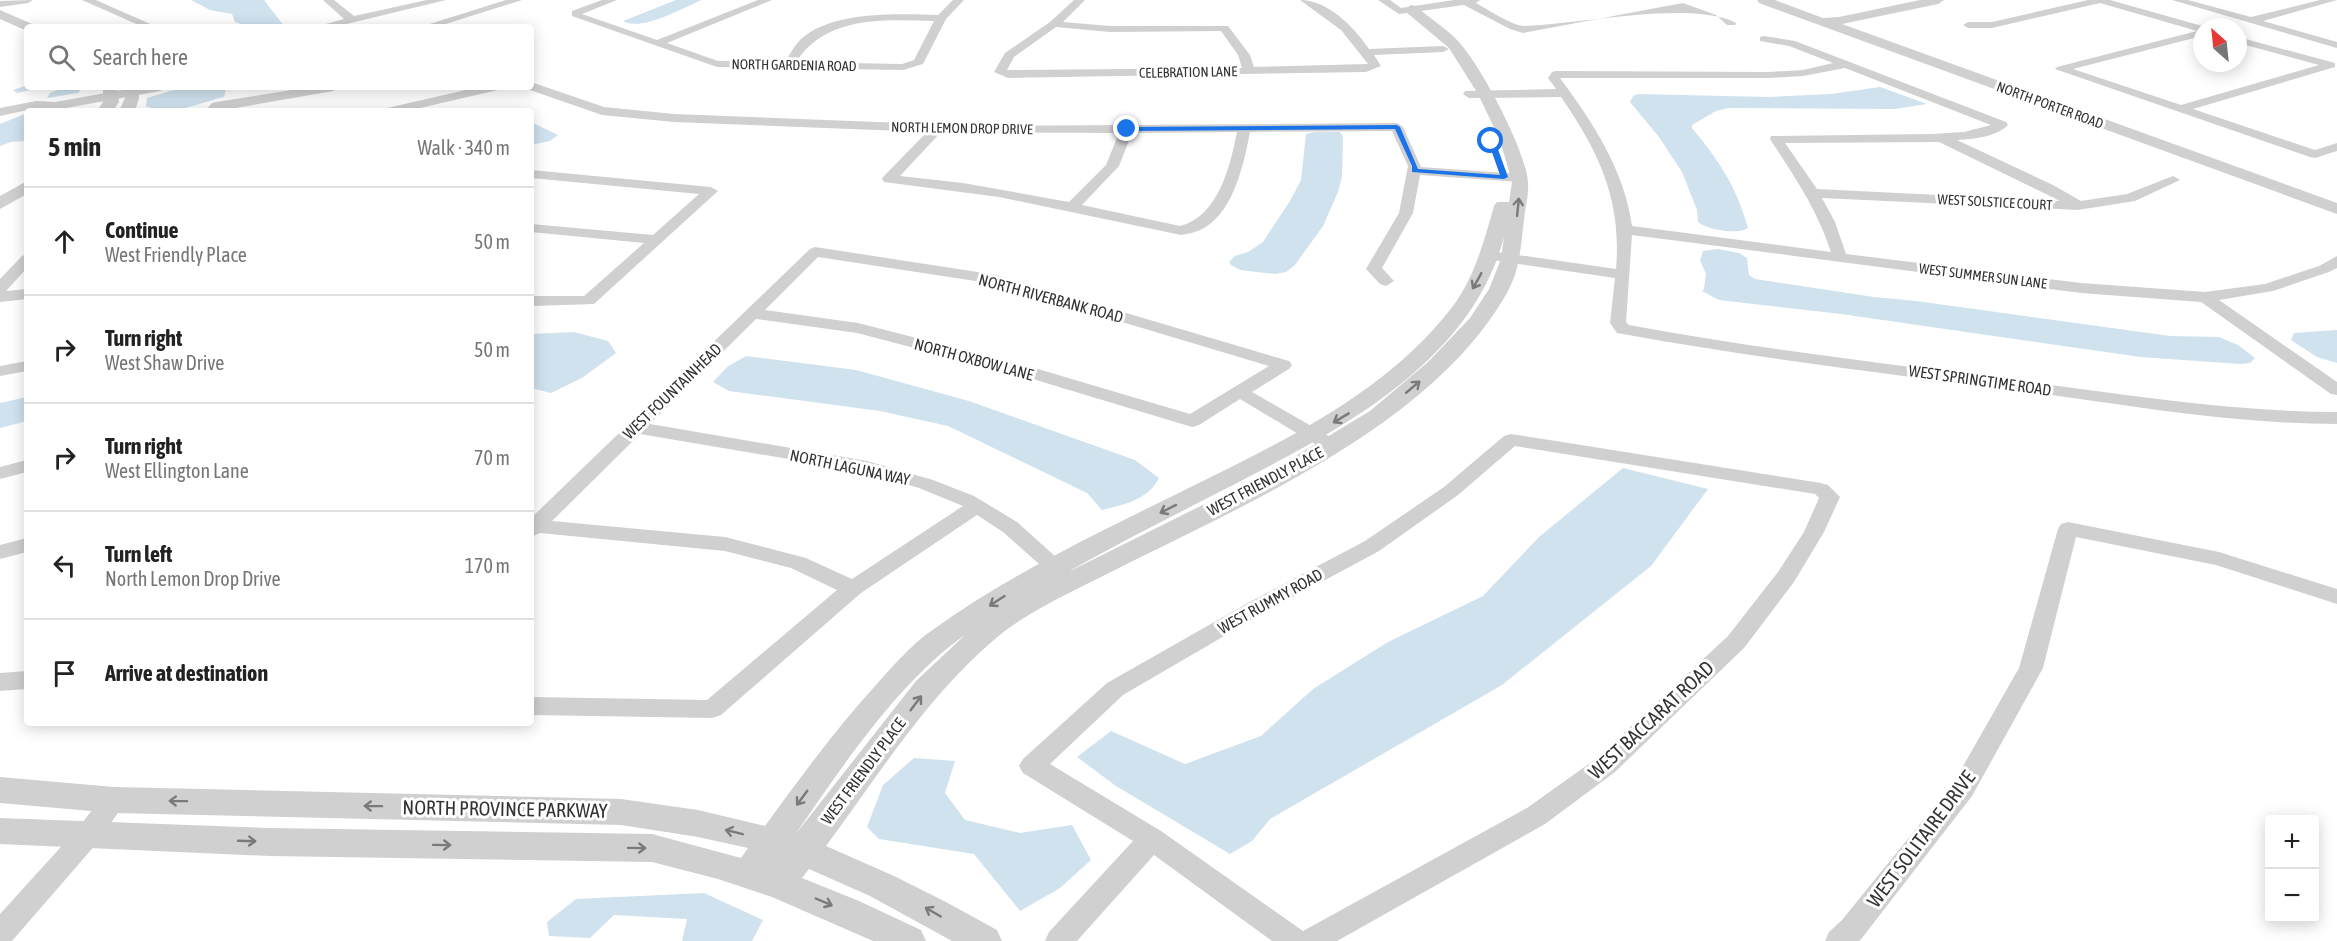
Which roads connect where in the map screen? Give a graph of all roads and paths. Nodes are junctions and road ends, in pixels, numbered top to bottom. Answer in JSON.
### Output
{"nodes":[{"id":1,"x":28,"y":0,"type":"edge"},
{"id":2,"x":87,"y":0,"type":"edge"},
{"id":3,"x":328,"y":0,"type":"edge"},
{"id":4,"x":612,"y":0,"type":"edge"},
{"id":5,"x":767,"y":0,"type":"edge"},
{"id":6,"x":959,"y":0,"type":"edge"},
{"id":7,"x":1080,"y":0,"type":"edge"},
{"id":8,"x":1305,"y":0,"type":"edge"},
{"id":9,"x":1684,"y":0,"type":"edge"},
{"id":10,"x":1763,"y":0,"type":"edge"},
{"id":11,"x":1779,"y":0,"type":"edge"},
{"id":12,"x":1938,"y":0,"type":"edge"},
{"id":13,"x":2100,"y":0,"type":"edge"},
{"id":14,"x":2177,"y":0,"type":"edge"},
{"id":15,"x":2332,"y":0,"type":"edge"},
{"id":16,"x":438,"y":1,"type":"edge"},
{"id":17,"x":1469,"y":1,"type":"edge"},
{"id":18,"x":0,"y":2,"type":"edge"},
{"id":19,"x":520,"y":2,"type":"edge"},
{"id":20,"x":1397,"y":5,"type":"edge"},
{"id":21,"x":0,"y":14,"type":"edge"},
{"id":22,"x":473,"y":17,"type":"junction"},
{"id":23,"x":941,"y":18,"type":"junction"},
{"id":24,"x":6,"y":20,"type":"edge"},
{"id":25,"x":352,"y":20,"type":"junction"},
{"id":26,"x":1817,"y":20,"type":"junction"},
{"id":27,"x":2251,"y":20,"type":"junction"},
{"id":28,"x":1839,"y":21,"type":"junction"},
{"id":29,"x":1731,"y":23,"type":"dead end"},
{"id":30,"x":145,"y":24,"type":"edge"},
{"id":31,"x":334,"y":24,"type":"edge"},
{"id":32,"x":439,"y":24,"type":"edge"},
{"id":33,"x":453,"y":24,"type":"edge"},
{"id":34,"x":1054,"y":24,"type":"junction"},
{"id":35,"x":1968,"y":25,"type":"dead end"},
{"id":36,"x":24,"y":26,"type":"edge"},
{"id":37,"x":2193,"y":28,"type":"edge"},
{"id":38,"x":0,"y":29,"type":"edge"},
{"id":39,"x":2193,"y":33,"type":"edge"},
{"id":40,"x":1764,"y":39,"type":"dead end"},
{"id":41,"x":24,"y":40,"type":"edge"},
{"id":42,"x":2247,"y":42,"type":"edge"},
{"id":43,"x":658,"y":43,"type":"junction"},
{"id":44,"x":2337,"y":45,"type":"edge"},
{"id":45,"x":1443,"y":49,"type":"junction"},
{"id":46,"x":1367,"y":52,"type":"junction"},
{"id":47,"x":1847,"y":64,"type":"junction"},
{"id":48,"x":788,"y":65,"type":"junction"},
{"id":49,"x":2334,"y":66,"type":"edge"},
{"id":50,"x":1249,"y":71,"type":"junction"},
{"id":51,"x":534,"y":87,"type":"edge"},
{"id":52,"x":132,"y":90,"type":"edge"},
{"id":53,"x":316,"y":90,"type":"edge"},
{"id":54,"x":481,"y":90,"type":"edge"},
{"id":55,"x":111,"y":91,"type":"edge"},
{"id":56,"x":1565,"y":93,"type":"junction"},
{"id":57,"x":1477,"y":94,"type":"junction"},
{"id":58,"x":24,"y":108,"type":"edge"},
{"id":59,"x":25,"y":108,"type":"edge"},
{"id":60,"x":106,"y":108,"type":"edge"},
{"id":61,"x":128,"y":108,"type":"edge"},
{"id":62,"x":214,"y":108,"type":"edge"},
{"id":63,"x":404,"y":108,"type":"edge"},
{"id":64,"x":2180,"y":109,"type":"junction"},
{"id":65,"x":0,"y":112,"type":"edge"},
{"id":66,"x":938,"y":128,"type":"junction"},
{"id":67,"x":1244,"y":128,"type":"junction"},
{"id":68,"x":1127,"y":129,"type":"junction"},
{"id":69,"x":1942,"y":138,"type":"junction"},
{"id":70,"x":2337,"y":147,"type":"edge"},
{"id":71,"x":1414,"y":171,"type":"junction"},
{"id":72,"x":534,"y":174,"type":"edge"},
{"id":73,"x":1512,"y":177,"type":"junction"},
{"id":74,"x":2173,"y":180,"type":"dead end"},
{"id":75,"x":24,"y":181,"type":"edge"},
{"id":76,"x":0,"y":192,"type":"edge"},
{"id":77,"x":1814,"y":193,"type":"junction"},
{"id":78,"x":2337,"y":199,"type":"edge"},
{"id":79,"x":0,"y":204,"type":"edge"},
{"id":80,"x":1073,"y":206,"type":"junction"},
{"id":81,"x":2078,"y":206,"type":"junction"},
{"id":82,"x":2337,"y":209,"type":"edge"},
{"id":83,"x":534,"y":228,"type":"edge"},
{"id":84,"x":1625,"y":230,"type":"junction"},
{"id":85,"x":657,"y":240,"type":"junction"},
{"id":86,"x":815,"y":252,"type":"joint"},
{"id":87,"x":1500,"y":257,"type":"junction"},
{"id":88,"x":1840,"y":257,"type":"junction"},
{"id":89,"x":2337,"y":261,"type":"edge"},
{"id":90,"x":24,"y":262,"type":"edge"},
{"id":91,"x":1622,"y":274,"type":"junction"},
{"id":92,"x":1386,"y":281,"type":"dead end"},
{"id":93,"x":0,"y":289,"type":"edge"},
{"id":94,"x":24,"y":294,"type":"edge"},
{"id":95,"x":0,"y":297,"type":"edge"},
{"id":96,"x":2205,"y":297,"type":"junction"},
{"id":97,"x":534,"y":301,"type":"edge"},
{"id":98,"x":752,"y":313,"type":"junction"},
{"id":99,"x":24,"y":367,"type":"edge"},
{"id":100,"x":0,"y":371,"type":"edge"},
{"id":101,"x":2337,"y":390,"type":"edge"},
{"id":102,"x":1240,"y":392,"type":"junction"},
{"id":103,"x":2337,"y":418,"type":"edge"},
{"id":104,"x":635,"y":427,"type":"junction"},
{"id":105,"x":1511,"y":440,"type":"joint"},
{"id":106,"x":1322,"y":441,"type":"junction"},
{"id":107,"x":24,"y":467,"type":"edge"},
{"id":108,"x":0,"y":473,"type":"edge"},
{"id":109,"x":977,"y":506,"type":"junction"},
{"id":110,"x":534,"y":527,"type":"edge"},
{"id":111,"x":534,"y":528,"type":"edge"},
{"id":112,"x":24,"y":545,"type":"edge"},
{"id":113,"x":0,"y":552,"type":"edge"},
{"id":114,"x":1063,"y":574,"type":"junction"},
{"id":115,"x":853,"y":588,"type":"junction"},
{"id":116,"x":2337,"y":597,"type":"edge"},
{"id":117,"x":534,"y":706,"type":"edge"},
{"id":118,"x":0,"y":790,"type":"edge"},
{"id":119,"x":114,"y":800,"type":"junction"},
{"id":120,"x":0,"y":831,"type":"edge"},
{"id":121,"x":88,"y":835,"type":"junction"},
{"id":122,"x":1152,"y":839,"type":"junction"},
{"id":123,"x":787,"y":846,"type":"junction"},
{"id":124,"x":763,"y":879,"type":"junction"},
{"id":125,"x":0,"y":934,"type":"edge"},
{"id":126,"x":908,"y":941,"type":"edge"},
{"id":127,"x":984,"y":941,"type":"edge"},
{"id":128,"x":1059,"y":941,"type":"edge"},
{"id":129,"x":1295,"y":941,"type":"edge"},
{"id":130,"x":1311,"y":941,"type":"edge"},
{"id":131,"x":1839,"y":941,"type":"edge"}],
"edges":[{"from":1,"to":18,"type":"street"},
{"from":2,"to":30,"type":"street"},
{"from":3,"to":25,"type":"street"},
{"from":4,"to":43,"type":"street","name":"NORTH GARDENIA ROAD"},
{"from":5,"to":43,"type":"street"},
{"from":6,"to":23,"type":"street"},
{"from":7,"to":34,"type":"street"},
{"from":8,"to":46,"type":"street"},
{"from":9,"to":17,"type":"street"},
{"from":9,"to":29,"type":"street"},
{"from":10,"to":26,"type":"street","name":"NORTH PORTER ROAD"},
{"from":11,"to":28,"type":"street","name":"NORTH PORTER ROAD"},
{"from":12,"to":28,"type":"street"},
{"from":13,"to":35,"type":"street"},
{"from":13,"to":37,"type":"street"},
{"from":14,"to":27,"type":"street"},
{"from":15,"to":27,"type":"street"},
{"from":16,"to":22,"type":"street"},
{"from":16,"to":25,"type":"street"},
{"from":17,"to":20,"type":"street"},
{"from":19,"to":22,"type":"street"},
{"from":20,"to":45,"type":"street","name":"WEST FRIENDLY PLACE"},
{"from":20,"to":57,"type":"street","name":"WEST FRIENDLY PLACE"},
{"from":21,"to":24,"type":"street"},
{"from":22,"to":32,"type":"street"},
{"from":22,"to":33,"type":"street"},
{"from":23,"to":48,"type":"street"},
{"from":23,"to":48,"type":"street","name":"NORTH GARDENIA ROAD"},
{"from":24,"to":36,"type":"street"},
{"from":25,"to":31,"type":"street"},
{"from":26,"to":28,"type":"street"},
{"from":26,"to":82,"type":"street","name":"NORTH PORTER ROAD"},
{"from":27,"to":44,"type":"street"},
{"from":28,"to":78,"type":"street","name":"NORTH PORTER ROAD"},
{"from":34,"to":50,"type":"street"},
{"from":34,"to":50,"type":"street","name":"CELEBRATION LANE"},
{"from":38,"to":41,"type":"street"},
{"from":39,"to":64,"type":"street"},
{"from":40,"to":47,"type":"street"},
{"from":42,"to":49,"type":"street"},
{"from":43,"to":48,"type":"street","name":"NORTH GARDENIA ROAD"},
{"from":45,"to":46,"type":"street"},
{"from":45,"to":57,"type":"street","name":"WEST FRIENDLY PLACE"},
{"from":46,"to":50,"type":"street","name":"CELEBRATION LANE"},
{"from":47,"to":56,"type":"street"},
{"from":47,"to":69,"type":"street"},
{"from":49,"to":64,"type":"street"},
{"from":51,"to":66,"type":"street","name":"NORTH LEMON DROP DRIVE"},
{"from":52,"to":61,"type":"street"},
{"from":53,"to":62,"type":"street"},
{"from":54,"to":63,"type":"street"},
{"from":55,"to":59,"type":"street"},
{"from":55,"to":60,"type":"street"},
{"from":56,"to":57,"type":"street"},
{"from":56,"to":84,"type":"street"},
{"from":57,"to":73,"type":"street","name":"WEST FRIENDLY PLACE"},
{"from":58,"to":65,"type":"street"},
{"from":64,"to":70,"type":"street"},
{"from":66,"to":68,"type":"street","name":"NORTH LEMON DROP DRIVE"},
{"from":66,"to":80,"type":"street"},
{"from":67,"to":68,"type":"street","name":"NORTH LEMON DROP DRIVE"},
{"from":67,"to":71,"type":"street","name":"NORTH LEMON DROP DRIVE"},
{"from":67,"to":80,"type":"street"},
{"from":68,"to":80,"type":"street"},
{"from":69,"to":77,"type":"street"},
{"from":69,"to":81,"type":"street"},
{"from":71,"to":73,"type":"street"},
{"from":71,"to":92,"type":"street"},
{"from":72,"to":85,"type":"street"},
{"from":73,"to":87,"type":"street","name":"WEST FRIENDLY PLACE"},
{"from":74,"to":81,"type":"street","name":"WEST SOLSTICE COURT"},
{"from":75,"to":76,"type":"street"},
{"from":75,"to":79,"type":"street"},
{"from":77,"to":81,"type":"street","name":"WEST SOLSTICE COURT"},
{"from":77,"to":88,"type":"street"},
{"from":83,"to":85,"type":"street"},
{"from":84,"to":88,"type":"street","name":"WEST SUMMER SUN LANE"},
{"from":84,"to":91,"type":"street"},
{"from":85,"to":97,"type":"street"},
{"from":86,"to":98,"type":"street","name":"WEST FOUNTAINHEAD"},
{"from":86,"to":102,"type":"street","name":"NORTH RIVERBANK ROAD"},
{"from":87,"to":91,"type":"street"},
{"from":87,"to":106,"type":"street","name":"WEST FRIENDLY PLACE"},
{"from":88,"to":96,"type":"street","name":"WEST SUMMER SUN LANE"},
{"from":89,"to":96,"type":"street","name":"WEST SUMMER SUN LANE"},
{"from":90,"to":93,"type":"street"},
{"from":91,"to":103,"type":"street","name":"WEST SPRINGTIME ROAD"},
{"from":94,"to":95,"type":"street"},
{"from":96,"to":101,"type":"street"},
{"from":98,"to":102,"type":"street","name":"NORTH OXBOW LANE"},
{"from":98,"to":104,"type":"street","name":"WEST FOUNTAINHEAD"},
{"from":99,"to":100,"type":"street"},
{"from":102,"to":106,"type":"street"},
{"from":104,"to":109,"type":"street","name":"NORTH LAGUNA WAY"},
{"from":104,"to":110,"type":"street","name":"WEST FOUNTAINHEAD"},
{"from":105,"to":122,"type":"street","name":"WEST RUMMY ROAD"},
{"from":105,"to":130,"type":"street","name":"WEST BACCARAT ROAD"},
{"from":106,"to":114,"type":"street","name":"WEST FRIENDLY PLACE"},
{"from":107,"to":108,"type":"street"},
{"from":109,"to":114,"type":"street","name":"NORTH LAGUNA WAY"},
{"from":109,"to":115,"type":"street"},
{"from":111,"to":115,"type":"street"},
{"from":112,"to":113,"type":"street"},
{"from":114,"to":123,"type":"street","name":"WEST FRIENDLY PLACE"},
{"from":115,"to":117,"type":"street"},
{"from":116,"to":131,"type":"street","name":"WEST SOLITAIRE DRIVE"},
{"from":118,"to":119,"type":"street","name":"NORTH PROVINCE PARKWAY"},
{"from":119,"to":121,"type":"street"},
{"from":123,"to":119,"type":"street","name":"NORTH PROVINCE PARKWAY","one_way":true},
{"from":120,"to":121,"type":"street"},
{"from":121,"to":124,"type":"street","one_way":true},
{"from":121,"to":125,"type":"street"},
{"from":122,"to":128,"type":"street"},
{"from":122,"to":129,"type":"street"},
{"from":123,"to":124,"type":"street","name":"WEST FRIENDLY PLACE"},
{"from":127,"to":123,"type":"street","name":"NORTH PROVINCE PARKWAY","one_way":true},
{"from":124,"to":126,"type":"street","one_way":true}]}
